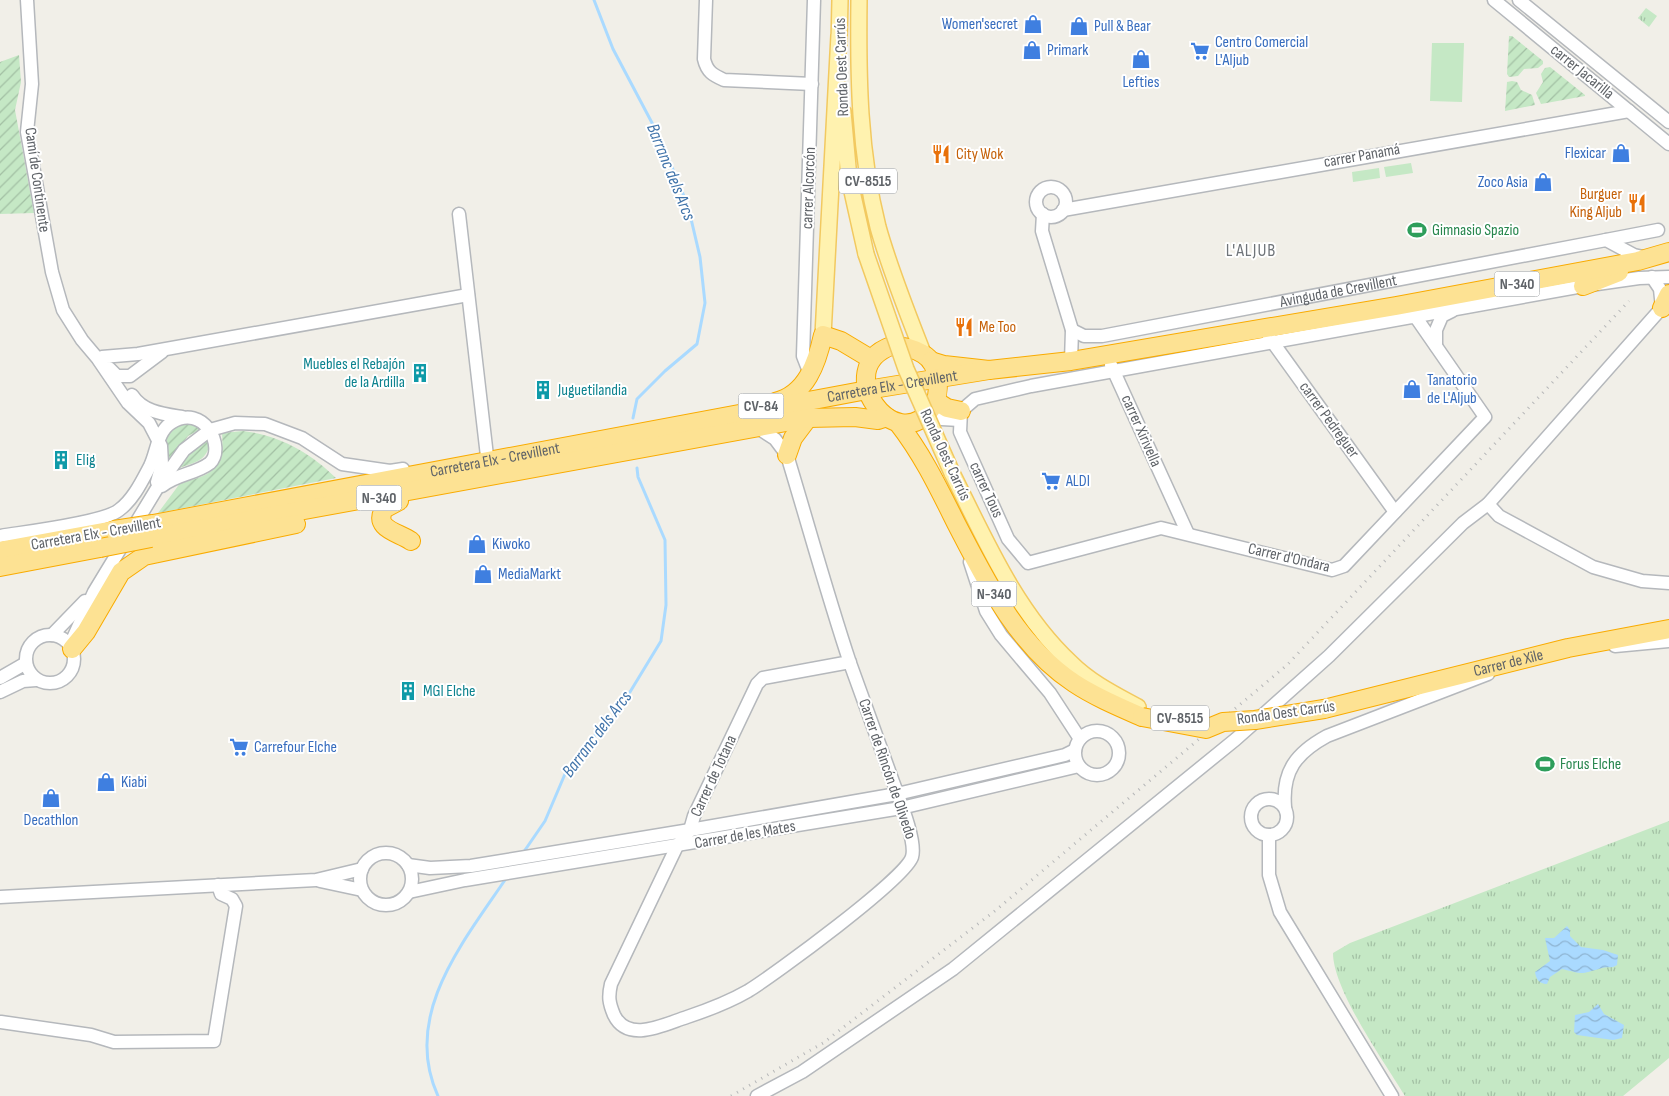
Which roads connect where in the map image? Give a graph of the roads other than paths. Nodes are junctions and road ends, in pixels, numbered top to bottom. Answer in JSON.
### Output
{"nodes":[{"id":1,"x":27,"y":0,"type":"edge"},
{"id":2,"x":706,"y":0,"type":"edge"},
{"id":3,"x":814,"y":0,"type":"edge"},
{"id":4,"x":840,"y":0,"type":"edge"},
{"id":5,"x":859,"y":0,"type":"edge"},
{"id":6,"x":1494,"y":0,"type":"edge"},
{"id":7,"x":1519,"y":0,"type":"edge"},
{"id":8,"x":839,"y":35,"type":"junction"},
{"id":9,"x":812,"y":84,"type":"junction"},
{"id":10,"x":1639,"y":97,"type":"junction"},
{"id":11,"x":1629,"y":111,"type":"junction"},
{"id":12,"x":1669,"y":122,"type":"edge"},
{"id":13,"x":1669,"y":144,"type":"edge"},
{"id":14,"x":1064,"y":193,"type":"junction"},
{"id":15,"x":1096,"y":203,"type":"junction"},
{"id":16,"x":458,"y":214,"type":"dead end"},
{"id":17,"x":1053,"y":214,"type":"junction"},
{"id":18,"x":1658,"y":230,"type":"dead end"},
{"id":19,"x":1606,"y":240,"type":"junction"},
{"id":20,"x":1669,"y":252,"type":"edge"},
{"id":21,"x":1643,"y":259,"type":"junction"},
{"id":22,"x":1652,"y":277,"type":"junction"},
{"id":23,"x":1669,"y":277,"type":"edge"},
{"id":24,"x":1583,"y":286,"type":"junction"},
{"id":25,"x":468,"y":295,"type":"junction"},
{"id":26,"x":1667,"y":301,"type":"edge"},
{"id":27,"x":1396,"y":306,"type":"junction"},
{"id":28,"x":1452,"y":310,"type":"junction"},
{"id":29,"x":1413,"y":317,"type":"junction"},
{"id":30,"x":804,"y":326,"type":"junction"},
{"id":31,"x":1072,"y":330,"type":"junction"},
{"id":32,"x":823,"y":335,"type":"junction"},
{"id":33,"x":1268,"y":335,"type":"junction"},
{"id":34,"x":1436,"y":346,"type":"junction"},
{"id":35,"x":172,"y":347,"type":"junction"},
{"id":36,"x":138,"y":354,"type":"junction"},
{"id":37,"x":1107,"y":355,"type":"junction"},
{"id":38,"x":927,"y":357,"type":"junction"},
{"id":39,"x":871,"y":359,"type":"junction"},
{"id":40,"x":102,"y":361,"type":"junction"},
{"id":41,"x":1071,"y":361,"type":"junction"},
{"id":42,"x":141,"y":367,"type":"junction"},
{"id":43,"x":989,"y":370,"type":"junction"},
{"id":44,"x":1114,"y":372,"type":"junction"},
{"id":45,"x":810,"y":374,"type":"junction"},
{"id":46,"x":937,"y":379,"type":"junction"},
{"id":47,"x":120,"y":383,"type":"junction"},
{"id":48,"x":866,"y":390,"type":"junction"},
{"id":49,"x":936,"y":401,"type":"junction"},
{"id":50,"x":140,"y":405,"type":"junction"},
{"id":51,"x":961,"y":416,"type":"junction"},
{"id":52,"x":182,"y":417,"type":"junction"},
{"id":53,"x":722,"y":418,"type":"junction"},
{"id":54,"x":808,"y":418,"type":"junction"},
{"id":55,"x":923,"y":418,"type":"junction"},
{"id":56,"x":892,"y":420,"type":"junction"},
{"id":57,"x":758,"y":428,"type":"junction"},
{"id":58,"x":210,"y":430,"type":"junction"},
{"id":59,"x":685,"y":433,"type":"junction"},
{"id":60,"x":159,"y":442,"type":"junction"},
{"id":61,"x":575,"y":446,"type":"junction"},
{"id":62,"x":605,"y":448,"type":"junction"},
{"id":63,"x":787,"y":455,"type":"junction"},
{"id":64,"x":487,"y":456,"type":"junction"},
{"id":65,"x":500,"y":476,"type":"junction"},
{"id":66,"x":154,"y":493,"type":"junction"},
{"id":67,"x":399,"y":501,"type":"junction"},
{"id":68,"x":1488,"y":504,"type":"junction"},
{"id":69,"x":1175,"y":506,"type":"junction"},
{"id":70,"x":1395,"y":512,"type":"junction"},
{"id":71,"x":957,"y":525,"type":"junction"},
{"id":72,"x":1162,"y":528,"type":"junction"},
{"id":73,"x":152,"y":531,"type":"junction"},
{"id":74,"x":1188,"y":534,"type":"junction"},
{"id":75,"x":0,"y":536,"type":"edge"},
{"id":76,"x":411,"y":541,"type":"dead end"},
{"id":77,"x":6,"y":549,"type":"edge"},
{"id":78,"x":52,"y":557,"type":"junction"},
{"id":79,"x":1028,"y":563,"type":"joint"},
{"id":80,"x":0,"y":567,"type":"edge"},
{"id":81,"x":0,"y":574,"type":"edge"},
{"id":82,"x":1669,"y":583,"type":"edge"},
{"id":83,"x":94,"y":592,"type":"junction"},
{"id":84,"x":1669,"y":629,"type":"edge"},
{"id":85,"x":52,"y":635,"type":"junction"},
{"id":86,"x":1669,"y":642,"type":"edge"},
{"id":87,"x":71,"y":647,"type":"junction"},
{"id":88,"x":1568,"y":648,"type":"junction"},
{"id":89,"x":850,"y":662,"type":"junction"},
{"id":90,"x":26,"y":663,"type":"junction"},
{"id":91,"x":1503,"y":664,"type":"junction"},
{"id":92,"x":0,"y":678,"type":"edge"},
{"id":93,"x":36,"y":680,"type":"junction"},
{"id":94,"x":0,"y":692,"type":"edge"},
{"id":95,"x":1349,"y":704,"type":"joint"},
{"id":96,"x":1140,"y":712,"type":"junction"},
{"id":97,"x":1078,"y":744,"type":"junction"},
{"id":98,"x":1079,"y":766,"type":"junction"},
{"id":99,"x":897,"y":794,"type":"junction"},
{"id":100,"x":1285,"y":807,"type":"junction"},
{"id":101,"x":901,"y":808,"type":"junction"},
{"id":102,"x":690,"y":830,"type":"junction"},
{"id":103,"x":1269,"y":835,"type":"junction"},
{"id":104,"x":677,"y":846,"type":"junction"},
{"id":105,"x":408,"y":865,"type":"junction"},
{"id":106,"x":362,"y":870,"type":"junction"},
{"id":107,"x":316,"y":880,"type":"junction"},
{"id":108,"x":218,"y":885,"type":"junction"},
{"id":109,"x":362,"y":890,"type":"junction"},
{"id":110,"x":409,"y":892,"type":"junction"},
{"id":111,"x":0,"y":897,"type":"edge"},
{"id":112,"x":611,"y":1009,"type":"joint"},
{"id":113,"x":1,"y":1022,"type":"edge"},
{"id":114,"x":757,"y":1096,"type":"edge"},
{"id":115,"x":1392,"y":1096,"type":"edge"}],
"edges":[{"from":1,"to":40,"type":"street","name":"Camí de Continente"},
{"from":2,"to":9,"type":"street"},
{"from":3,"to":9,"type":"street","name":"carrer Alcorcón"},
{"from":4,"to":8,"type":"main road","name":"Ronda Oest Carrús","number":"CV-8515"},
{"from":5,"to":38,"type":"main road","name":"Ronda Oest Carrús","number":"CV-8515"},
{"from":6,"to":11,"type":"street","name":"carrer Jacarilla"},
{"from":7,"to":10,"type":"street","name":"carrer Jacarilla"},
{"from":8,"to":32,"type":"main road"},
{"from":8,"to":96,"type":"main road","name":"Ronda Oest Carrús","number":"CV-8515","bridge":true},
{"from":9,"to":30,"type":"street","name":"carrer Alcorcón"},
{"from":10,"to":11,"type":"street"},
{"from":10,"to":12,"type":"street","name":"carrer Jacarilla"},
{"from":11,"to":13,"type":"street","name":"carrer Jacarilla"},
{"from":11,"to":15,"type":"street","name":"carrer Panamá"},
{"from":14,"to":15,"type":"street","name":"carrer Panamá"},
{"from":14,"to":17,"type":"street"},
{"from":14,"to":17,"type":"street"},
{"from":15,"to":17,"type":"street","name":"carrer Panamá"},
{"from":16,"to":25,"type":"street"},
{"from":17,"to":31,"type":"street"},
{"from":18,"to":19,"type":"street","name":"Avinguda de Crevillent"},
{"from":19,"to":21,"type":"street"},
{"from":19,"to":31,"type":"street","name":"Avinguda de Crevillent"},
{"from":20,"to":21,"type":"highway","name":"Avinguda de Crevillent","number":"N-340"},
{"from":21,"to":24,"type":"highway"},
{"from":21,"to":27,"type":"highway","name":"Avinguda de Crevillent","number":"N-340"},
{"from":22,"to":23,"type":"street","name":"Avinguda de Crevillent"},
{"from":22,"to":24,"type":"street","name":"Avinguda de Crevillent"},
{"from":22,"to":26,"type":"street"},
{"from":24,"to":28,"type":"street","name":"Avinguda de Crevillent"},
{"from":25,"to":35,"type":"street"},
{"from":25,"to":64,"type":"street"},
{"from":26,"to":68,"type":"street"},
{"from":27,"to":29,"type":"street","name":"Avinguda de Crevillent"},
{"from":27,"to":33,"type":"highway","name":"Avinguda de Crevillent","number":"N-340"},
{"from":28,"to":29,"type":"street","name":"Avinguda de Crevillent"},
{"from":28,"to":34,"type":"street"},
{"from":29,"to":33,"type":"street","name":"Avinguda de Crevillent"},
{"from":29,"to":34,"type":"street"},
{"from":30,"to":32,"type":"street"},
{"from":30,"to":45,"type":"street","name":"carrer Alcorcón"},
{"from":31,"to":41,"type":"street"},
{"from":32,"to":39,"type":"highway"},
{"from":32,"to":45,"type":"highway"},
{"from":33,"to":37,"type":"highway","name":"Avinguda de Crevillent","number":"N-340"},
{"from":33,"to":44,"type":"street","name":"Avinguda de Crevillent"},
{"from":33,"to":70,"type":"street","name":"carrer Pedreguer"},
{"from":34,"to":70,"type":"street","name":"Carrer d'Ondara"},
{"from":35,"to":36,"type":"street"},
{"from":35,"to":42,"type":"street"},
{"from":36,"to":40,"type":"street"},
{"from":36,"to":47,"type":"street"},
{"from":37,"to":41,"type":"highway","name":"Avinguda de Crevillent","number":"N-340"},
{"from":37,"to":44,"type":"street","name":"carrer Xirivella"},
{"from":38,"to":39,"type":"highway","name":"Avinguda de Crevillent"},
{"from":38,"to":43,"type":"highway","name":"Avinguda de Crevillent","number":"N-340"},
{"from":38,"to":46,"type":"highway"},
{"from":39,"to":48,"type":"highway"},
{"from":40,"to":47,"type":"street"},
{"from":41,"to":43,"type":"highway","name":"Avinguda de Crevillent","number":"N-340"},
{"from":42,"to":47,"type":"street"},
{"from":42,"to":50,"type":"street"},
{"from":43,"to":46,"type":"highway","name":"Carretera Elx - Crevillent","number":"N-340"},
{"from":44,"to":51,"type":"street","name":"Avinguda de Crevillent"},
{"from":44,"to":69,"type":"street","name":"carrer Xirivella"},
{"from":45,"to":53,"type":"highway","number":"CV-84"},
{"from":46,"to":48,"type":"highway","name":"Carretera Elx - Crevillent","number":"N-340"},
{"from":46,"to":49,"type":"highway"},
{"from":47,"to":50,"type":"street"},
{"from":47,"to":60,"type":"street"},
{"from":48,"to":53,"type":"highway","name":"Carretera Elx - Crevillent","number":"N-340"},
{"from":48,"to":56,"type":"highway","name":"Ronda Oest Carrús"},
{"from":49,"to":51,"type":"highway"},
{"from":49,"to":55,"type":"highway"},
{"from":50,"to":52,"type":"street"},
{"from":51,"to":55,"type":"street"},
{"from":51,"to":79,"type":"street","name":"carrer Tous"},
{"from":52,"to":58,"type":"street"},
{"from":52,"to":60,"type":"street"},
{"from":53,"to":59,"type":"highway","name":"Carretera Elx - Crevillent","number":"N-340"},
{"from":54,"to":56,"type":"highway","name":"Carretera Elx - Crevillent","number":"N-340"},
{"from":54,"to":57,"type":"highway","name":"Carretera Elx - Crevillent","number":"N-340"},
{"from":54,"to":63,"type":"highway"},
{"from":55,"to":56,"type":"highway","name":"Carretera Elx - Crevillent"},
{"from":56,"to":71,"type":"highway","name":"Ronda Oest Carrús","number":"N-340"},
{"from":57,"to":59,"type":"highway","name":"Carretera Elx - Crevillent","number":"N-340"},
{"from":57,"to":63,"type":"street","name":"Carrer de Rincón de Olivedo"},
{"from":58,"to":64,"type":"street"},
{"from":58,"to":66,"type":"street"},
{"from":58,"to":66,"type":"street"},
{"from":59,"to":62,"type":"highway","name":"Carretera Elx - Crevillent","number":"N-340"},
{"from":60,"to":66,"type":"street"},
{"from":60,"to":75,"type":"street"},
{"from":61,"to":62,"type":"highway","name":"Carretera Elx - Crevillent","number":"N-340"},
{"from":61,"to":64,"type":"street"},
{"from":61,"to":73,"type":"highway","name":"Carretera Elx - Crevillent","number":"N-340"},
{"from":62,"to":65,"type":"highway","name":"Carretera Elx - Crevillent","number":"N-340"},
{"from":63,"to":89,"type":"street","name":"Carrer de Rincón de Olivedo"},
{"from":65,"to":67,"type":"highway"},
{"from":65,"to":73,"type":"highway","name":"Carretera Elx - Crevillent","number":"N-340"},
{"from":66,"to":83,"type":"street"},
{"from":67,"to":76,"type":"highway"},
{"from":67,"to":87,"type":"highway"},
{"from":68,"to":82,"type":"street"},
{"from":68,"to":114,"type":"street"},
{"from":69,"to":72,"type":"street"},
{"from":69,"to":74,"type":"street","name":"carrer Xirivella"},
{"from":70,"to":74,"type":"street","name":"Carrer d'Ondara"},
{"from":71,"to":96,"type":"highway","name":"Ronda Oest Carrús","number":"N-340"},
{"from":71,"to":97,"type":"street"},
{"from":72,"to":74,"type":"street","name":"Carrer d'Ondara"},
{"from":72,"to":79,"type":"street","name":"Carrer d'Ondara"},
{"from":73,"to":77,"type":"highway","name":"Carretera Elx - Crevillent","number":"N-340","bridge":true},
{"from":73,"to":78,"type":"highway","name":"Carretera Elx - Crevillent","number":"N-340","bridge":true},
{"from":78,"to":80,"type":"highway","name":"Carretera Elx - Crevillent","number":"N-340"},
{"from":78,"to":81,"type":"highway"},
{"from":83,"to":85,"type":"street"},
{"from":83,"to":87,"type":"street"},
{"from":84,"to":88,"type":"highway","name":"Carrer de Xile","number":"N-340"},
{"from":85,"to":87,"type":"street"},
{"from":85,"to":90,"type":"street"},
{"from":86,"to":88,"type":"street"},
{"from":87,"to":93,"type":"street"},
{"from":88,"to":91,"type":"highway","name":"Carrer de Xile","number":"N-340"},
{"from":89,"to":99,"type":"street","name":"Carrer de Rincón de Olivedo"},
{"from":89,"to":102,"type":"street","name":"Carrer de Totana"},
{"from":90,"to":92,"type":"street"},
{"from":90,"to":93,"type":"street"},
{"from":91,"to":95,"type":"highway","name":"Carrer de Xile","number":"N-340"},
{"from":91,"to":100,"type":"street"},
{"from":93,"to":94,"type":"street"},
{"from":95,"to":96,"type":"highway","name":"Ronda Oest Carrús","number":"N-340","bridge":true},
{"from":97,"to":98,"type":"street"},
{"from":97,"to":98,"type":"street"},
{"from":97,"to":99,"type":"street","name":"Carrer de les Mates"},
{"from":98,"to":101,"type":"street","name":"Carrer de les Mates"},
{"from":99,"to":101,"type":"street","name":"Carrer de Rincón de Olivedo"},
{"from":99,"to":102,"type":"street","name":"Carrer de les Mates"},
{"from":100,"to":103,"type":"street"},
{"from":100,"to":103,"type":"street"},
{"from":101,"to":104,"type":"street","name":"Carrer de les Mates"},
{"from":101,"to":112,"type":"street","name":"Carrer de Rincón de Olivedo"},
{"from":102,"to":104,"type":"street","name":"Carrer de Totana"},
{"from":102,"to":105,"type":"street","name":"Carrer de les Mates"},
{"from":103,"to":115,"type":"street"},
{"from":104,"to":110,"type":"street","name":"Carrer de les Mates"},
{"from":104,"to":112,"type":"street","name":"Carrer de Totana"},
{"from":105,"to":106,"type":"street"},
{"from":105,"to":110,"type":"street"},
{"from":106,"to":107,"type":"street"},
{"from":106,"to":109,"type":"street"},
{"from":107,"to":108,"type":"street"},
{"from":107,"to":109,"type":"street"},
{"from":108,"to":111,"type":"street"},
{"from":108,"to":113,"type":"street"},
{"from":109,"to":110,"type":"street"}]}
